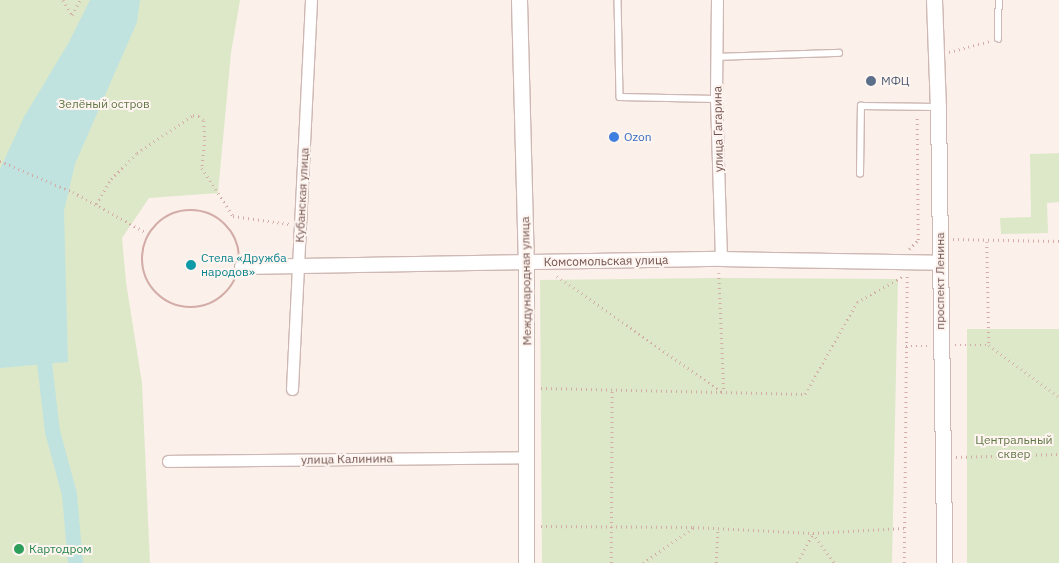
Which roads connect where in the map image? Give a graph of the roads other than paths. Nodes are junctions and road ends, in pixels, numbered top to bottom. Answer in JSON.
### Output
{"nodes":[{"id":1,"x":310,"y":0,"type":"edge"},
{"id":2,"x":519,"y":0,"type":"edge"},
{"id":3,"x":618,"y":0,"type":"edge"},
{"id":4,"x":717,"y":0,"type":"edge"},
{"id":5,"x":934,"y":0,"type":"edge"},
{"id":6,"x":999,"y":0,"type":"edge"},
{"id":7,"x":998,"y":39,"type":"road end"},
{"id":8,"x":840,"y":53,"type":"dead end"},
{"id":9,"x":716,"y":58,"type":"junction"},
{"id":10,"x":716,"y":99,"type":"junction"},
{"id":11,"x":938,"y":107,"type":"junction"},
{"id":12,"x":860,"y":174,"type":"dead end"},
{"id":13,"x":721,"y":259,"type":"junction"},
{"id":14,"x":526,"y":262,"type":"junction"},
{"id":15,"x":940,"y":263,"type":"junction"},
{"id":16,"x":298,"y":266,"type":"junction"},
{"id":17,"x":242,"y":267,"type":"road end"},
{"id":18,"x":292,"y":389,"type":"dead end"},
{"id":19,"x":526,"y":457,"type":"junction"},
{"id":20,"x":168,"y":461,"type":"dead end"},
{"id":21,"x":526,"y":563,"type":"edge"},
{"id":22,"x":944,"y":563,"type":"edge"}],
"edges":[{"from":1,"to":16,"type":"street","name":"Кубанская улица"},
{"from":2,"to":14,"type":"main road","name":"Международная улица"},
{"from":3,"to":10,"type":"lane"},
{"from":4,"to":9,"type":"street","name":"улица Гагарина"},
{"from":5,"to":11,"type":"main road","name":"проспект Ленина"},
{"from":6,"to":7,"type":"lane"},
{"from":8,"to":9,"type":"lane"},
{"from":9,"to":10,"type":"street","name":"улица Гагарина"},
{"from":10,"to":13,"type":"street","name":"улица Гагарина"},
{"from":11,"to":12,"type":"lane"},
{"from":11,"to":15,"type":"main road","name":"проспект Ленина"},
{"from":13,"to":14,"type":"street","name":"Комсомольская улица"},
{"from":13,"to":15,"type":"street","name":"Комсомольская улица"},
{"from":14,"to":16,"type":"street","name":"Комсомольская улица"},
{"from":14,"to":19,"type":"main road","name":"Международная улица"},
{"from":15,"to":22,"type":"main road","name":"проспект Ленина"},
{"from":16,"to":17,"type":"street","name":"Комсомольская улица"},
{"from":16,"to":18,"type":"street","name":"Кубанская улица"},
{"from":19,"to":20,"type":"street","name":"улица Калинина"},
{"from":19,"to":21,"type":"main road","name":"Международная улица"}]}
